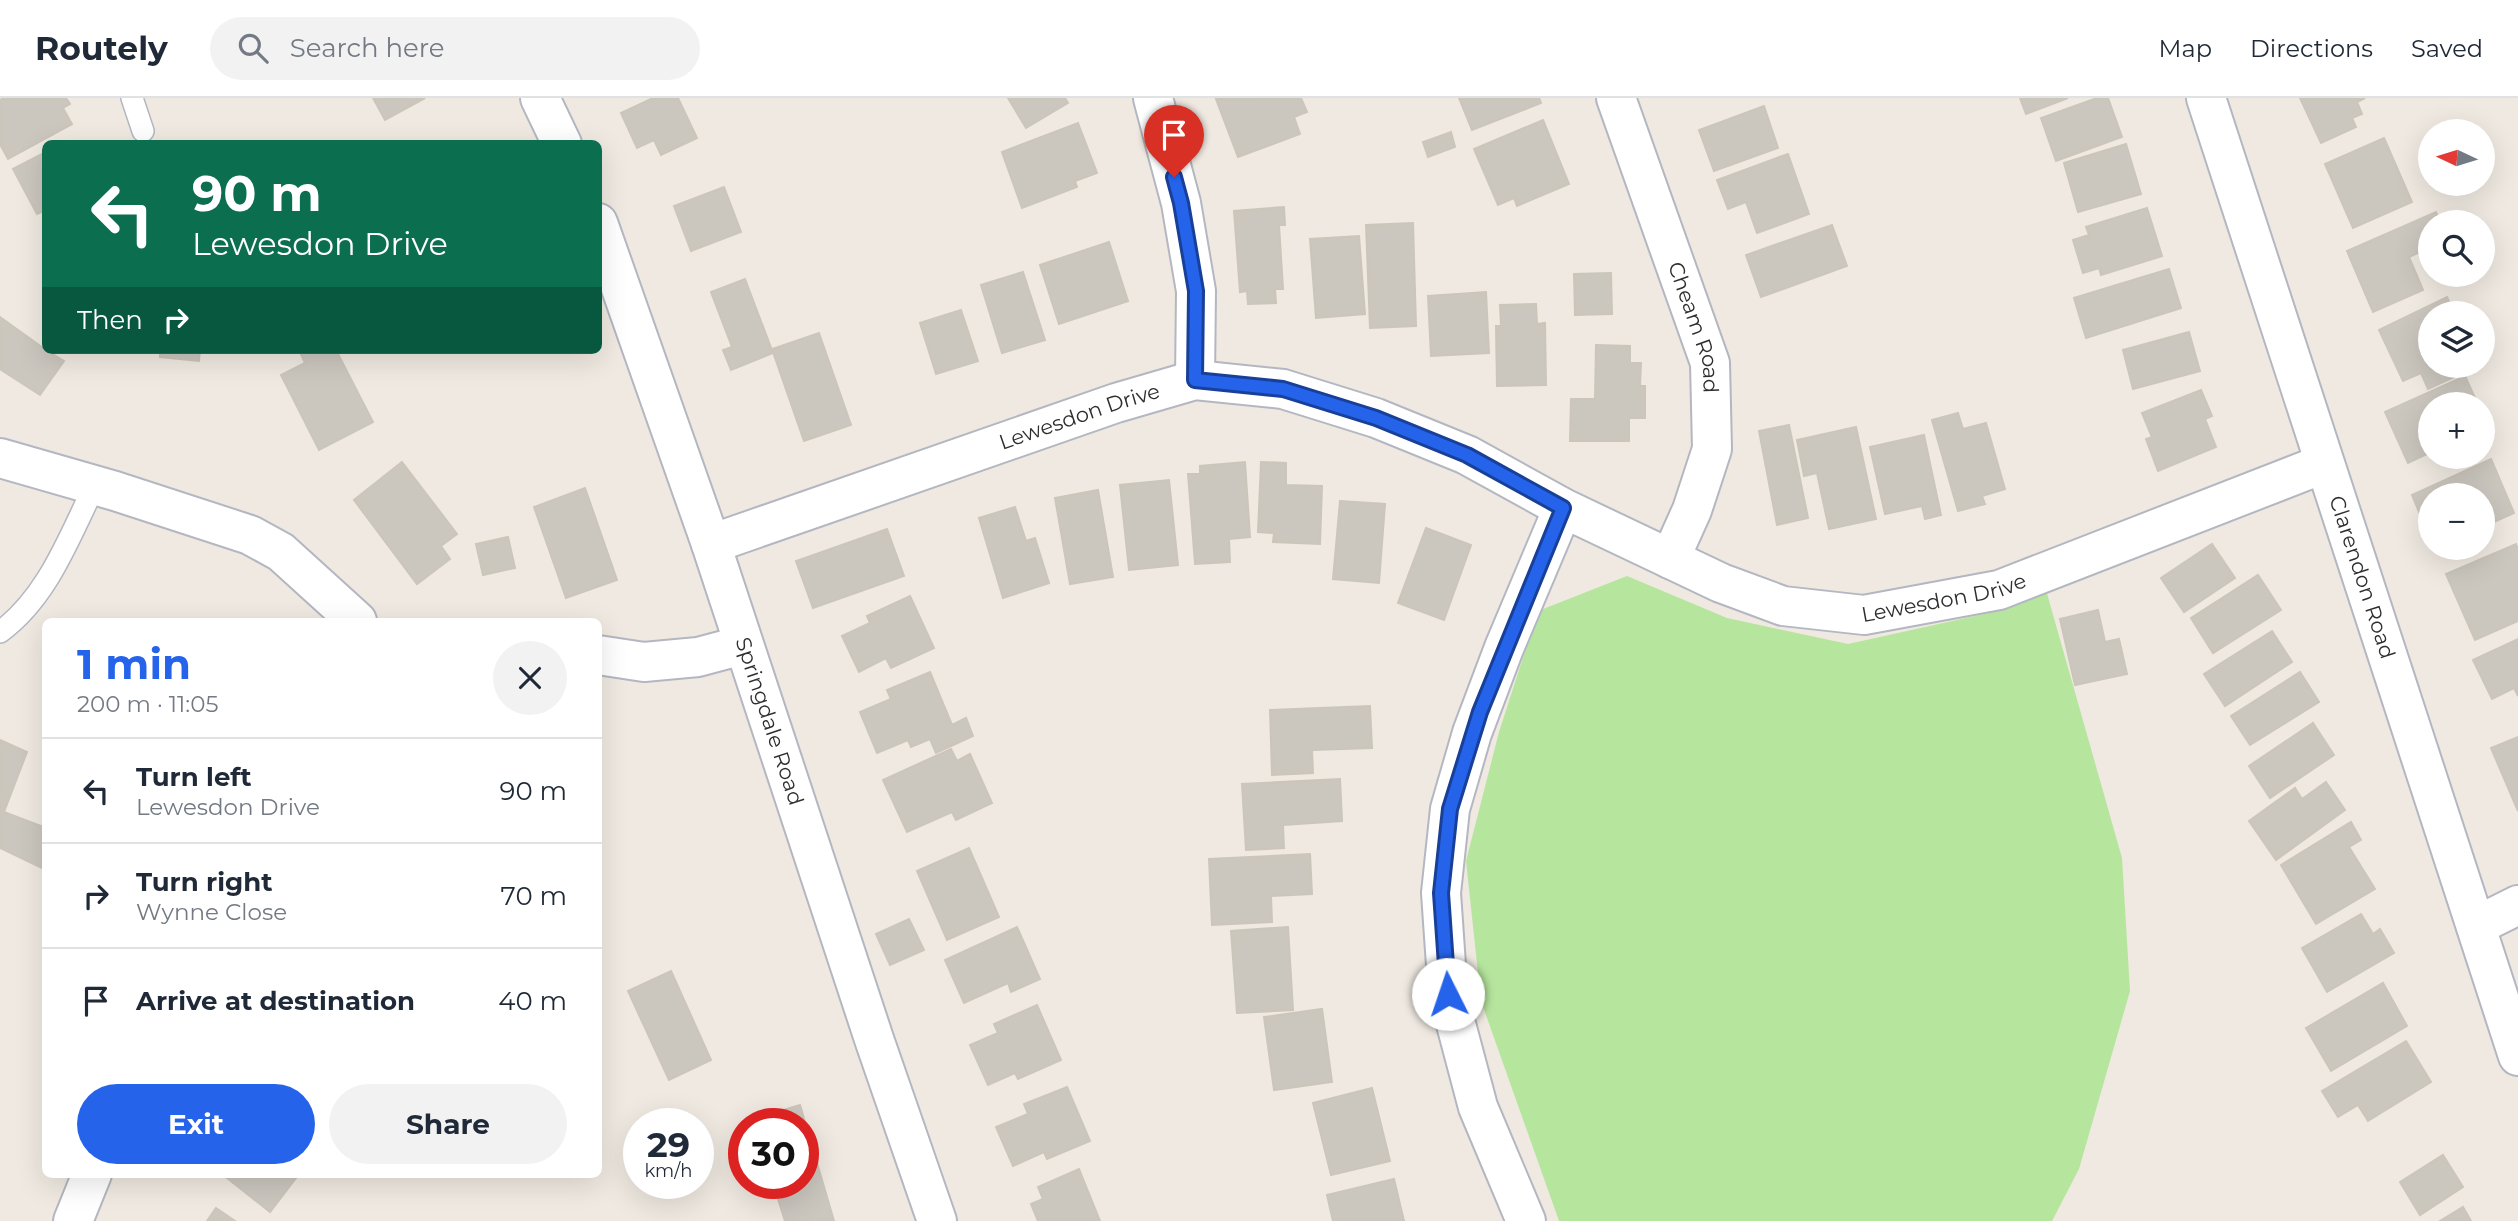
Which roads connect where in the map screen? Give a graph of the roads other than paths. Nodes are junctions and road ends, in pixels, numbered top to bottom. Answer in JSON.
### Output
{"nodes":[{"id":1,"x":132,"y":98,"type":"edge"},
{"id":2,"x":540,"y":98,"type":"edge"},
{"id":3,"x":1153,"y":98,"type":"edge"},
{"id":4,"x":1616,"y":98,"type":"edge"},
{"id":5,"x":2206,"y":98,"type":"edge"},
{"id":6,"x":143,"y":131,"type":"dead end"},
{"id":7,"x":560,"y":140,"type":"edge"},
{"id":8,"x":602,"y":234,"type":"edge"},
{"id":9,"x":1195,"y":380,"type":"junction"},
{"id":10,"x":0,"y":458,"type":"edge"},
{"id":11,"x":2323,"y":464,"type":"junction"},
{"id":12,"x":95,"y":485,"type":"junction"},
{"id":13,"x":1563,"y":508,"type":"junction"},
{"id":14,"x":711,"y":544,"type":"junction"},
{"id":15,"x":1670,"y":559,"type":"junction"},
{"id":16,"x":354,"y":618,"type":"edge"},
{"id":17,"x":0,"y":632,"type":"edge"},
{"id":18,"x":743,"y":645,"type":"junction"},
{"id":19,"x":602,"y":656,"type":"edge"},
{"id":20,"x":2518,"y":905,"type":"edge"},
{"id":21,"x":2476,"y":926,"type":"junction"},
{"id":22,"x":2518,"y":1056,"type":"edge"},
{"id":23,"x":90,"y":1178,"type":"edge"},
{"id":24,"x":73,"y":1221,"type":"edge"},
{"id":25,"x":937,"y":1221,"type":"edge"},
{"id":26,"x":1525,"y":1221,"type":"edge"}],
"edges":[{"from":1,"to":6,"type":"lane"},
{"from":2,"to":7,"type":"street"},
{"from":3,"to":9,"type":"street"},
{"from":4,"to":15,"type":"street","name":"Cheam Road"},
{"from":5,"to":11,"type":"street","name":"Clarendon Road"},
{"from":8,"to":14,"type":"street","name":"Springdale Road"},
{"from":9,"to":13,"type":"street","name":"Lewesdon Drive"},
{"from":9,"to":14,"type":"street","name":"Lewesdon Drive"},
{"from":10,"to":12,"type":"street"},
{"from":11,"to":15,"type":"street","name":"Lewesdon Drive"},
{"from":11,"to":21,"type":"street","name":"Clarendon Road"},
{"from":12,"to":16,"type":"street"},
{"from":12,"to":17,"type":"lane"},
{"from":13,"to":15,"type":"street","name":"Lewesdon Drive"},
{"from":13,"to":26,"type":"street"},
{"from":14,"to":18,"type":"street","name":"Springdale Road"},
{"from":18,"to":19,"type":"street"},
{"from":18,"to":25,"type":"street","name":"Springdale Road"},
{"from":20,"to":21,"type":"street"},
{"from":21,"to":22,"type":"street","name":"Clarendon Road"},
{"from":23,"to":24,"type":"street"}]}
